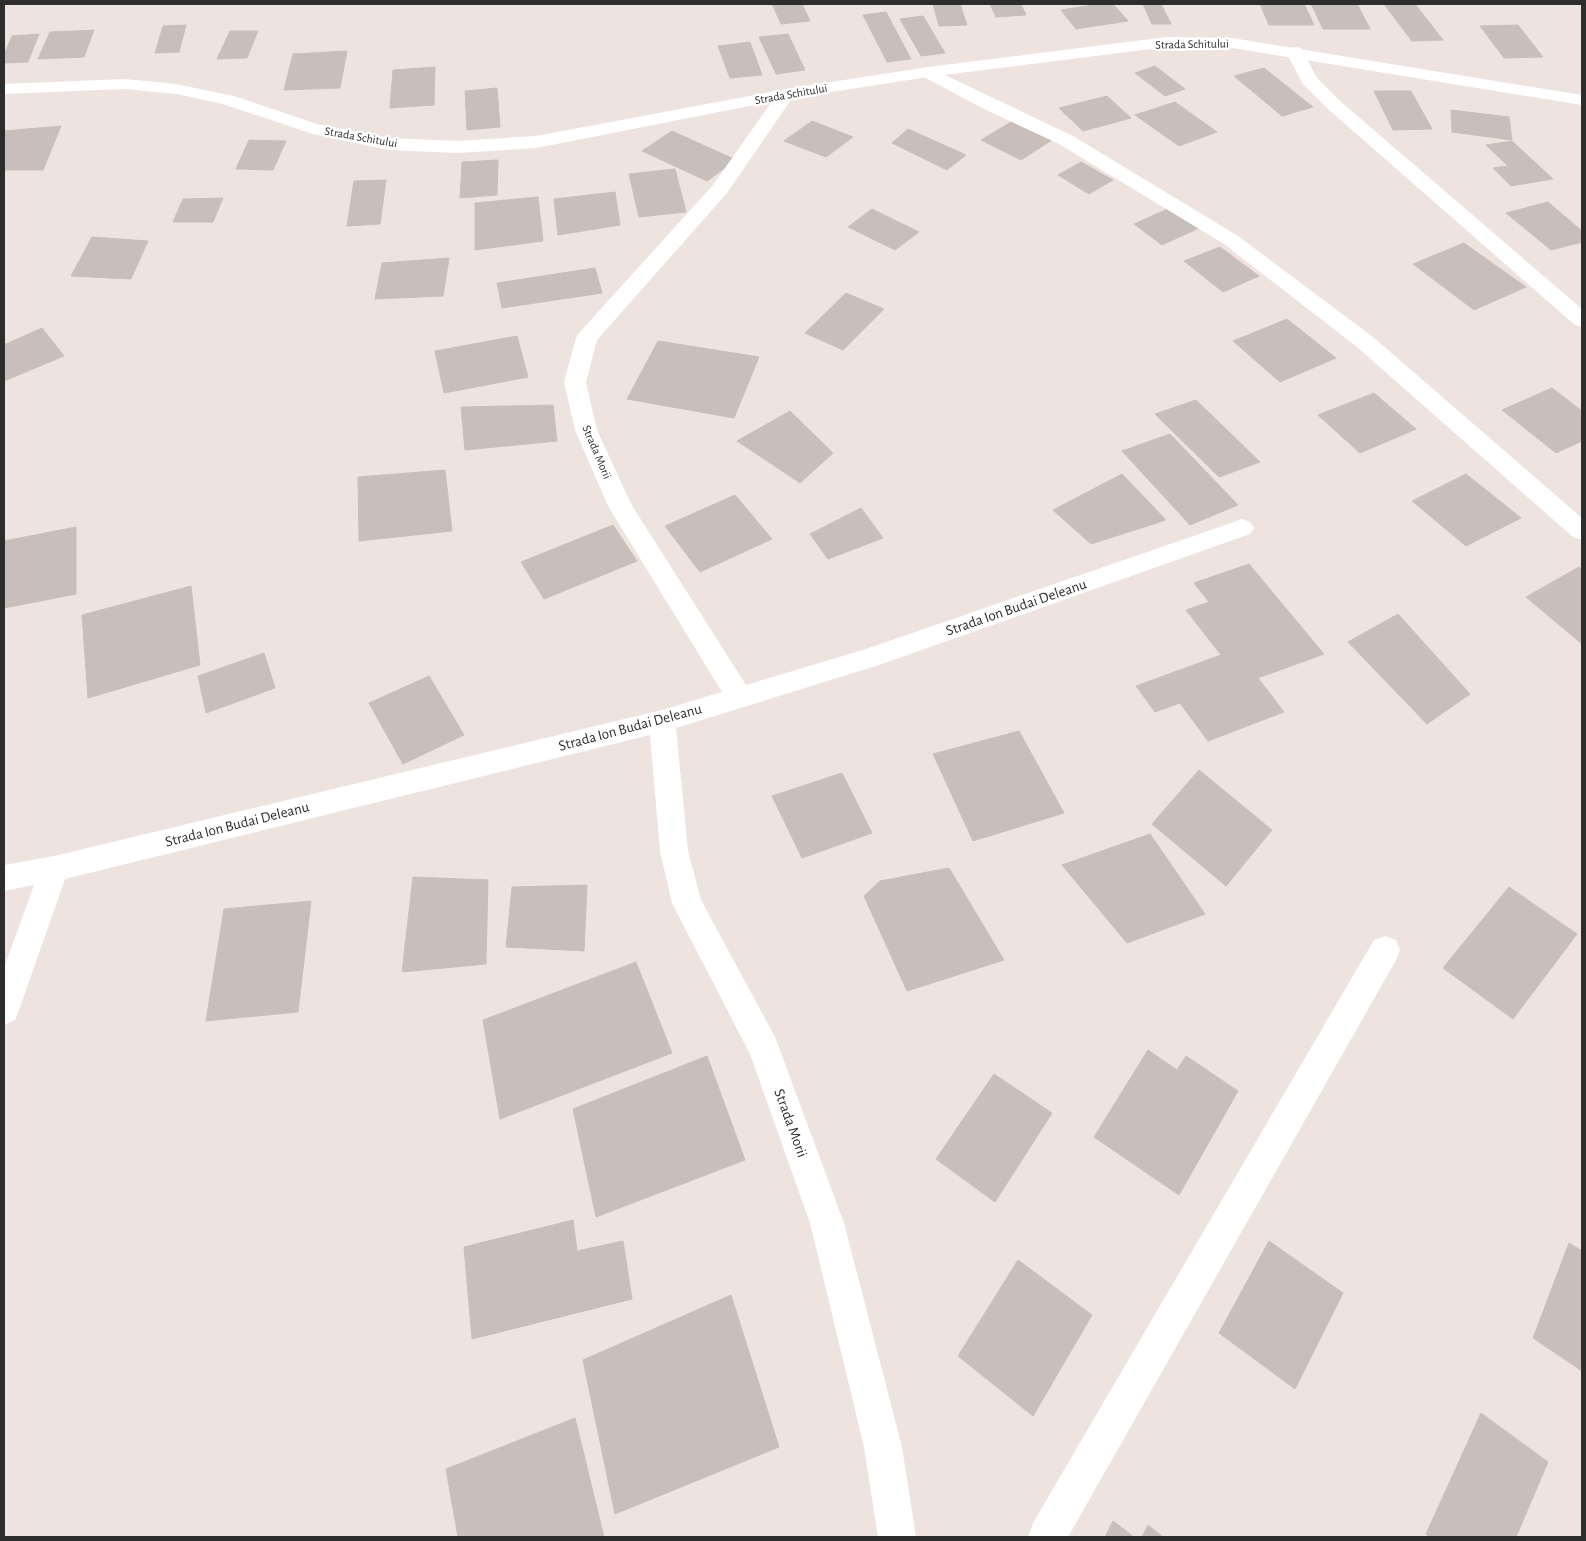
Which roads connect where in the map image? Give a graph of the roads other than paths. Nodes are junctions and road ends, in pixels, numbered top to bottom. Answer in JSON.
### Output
{"nodes":[{"id":1,"x":1295,"y":52,"type":"junction"},
{"id":2,"x":928,"y":72,"type":"junction"},
{"id":3,"x":4,"y":89,"type":"edge"},
{"id":4,"x":786,"y":94,"type":"junction"},
{"id":5,"x":1582,"y":100,"type":"edge"},
{"id":6,"x":1582,"y":320,"type":"edge"},
{"id":7,"x":1242,"y":528,"type":"dead end"},
{"id":8,"x":1582,"y":531,"type":"edge"},
{"id":9,"x":740,"y":698,"type":"junction"},
{"id":10,"x":662,"y":721,"type":"junction"},
{"id":11,"x":54,"y":869,"type":"junction"},
{"id":12,"x":4,"y":878,"type":"edge"},
{"id":13,"x":1385,"y":950,"type":"dead end"},
{"id":14,"x":4,"y":1010,"type":"edge"},
{"id":15,"x":897,"y":1537,"type":"edge"},
{"id":16,"x":1047,"y":1537,"type":"edge"}],
"edges":[{"from":1,"to":2,"type":"street","name":"Strada Schitului"},
{"from":1,"to":5,"type":"street","name":"Strada Schitului"},
{"from":1,"to":6,"type":"street"},
{"from":2,"to":4,"type":"street","name":"Strada Schitului"},
{"from":2,"to":8,"type":"street"},
{"from":3,"to":4,"type":"street","name":"Strada Schitului"},
{"from":4,"to":9,"type":"street","name":"Strada Morii"},
{"from":7,"to":9,"type":"street","name":"Strada Ion Budai Deleanu"},
{"from":9,"to":10,"type":"street","name":"Strada Ion Budai Deleanu"},
{"from":10,"to":11,"type":"street","name":"Strada Ion Budai Deleanu"},
{"from":10,"to":15,"type":"street","name":"Strada Morii"},
{"from":11,"to":12,"type":"street","name":"Strada Ion Budai Deleanu"},
{"from":11,"to":14,"type":"street"},
{"from":13,"to":16,"type":"street"}]}
